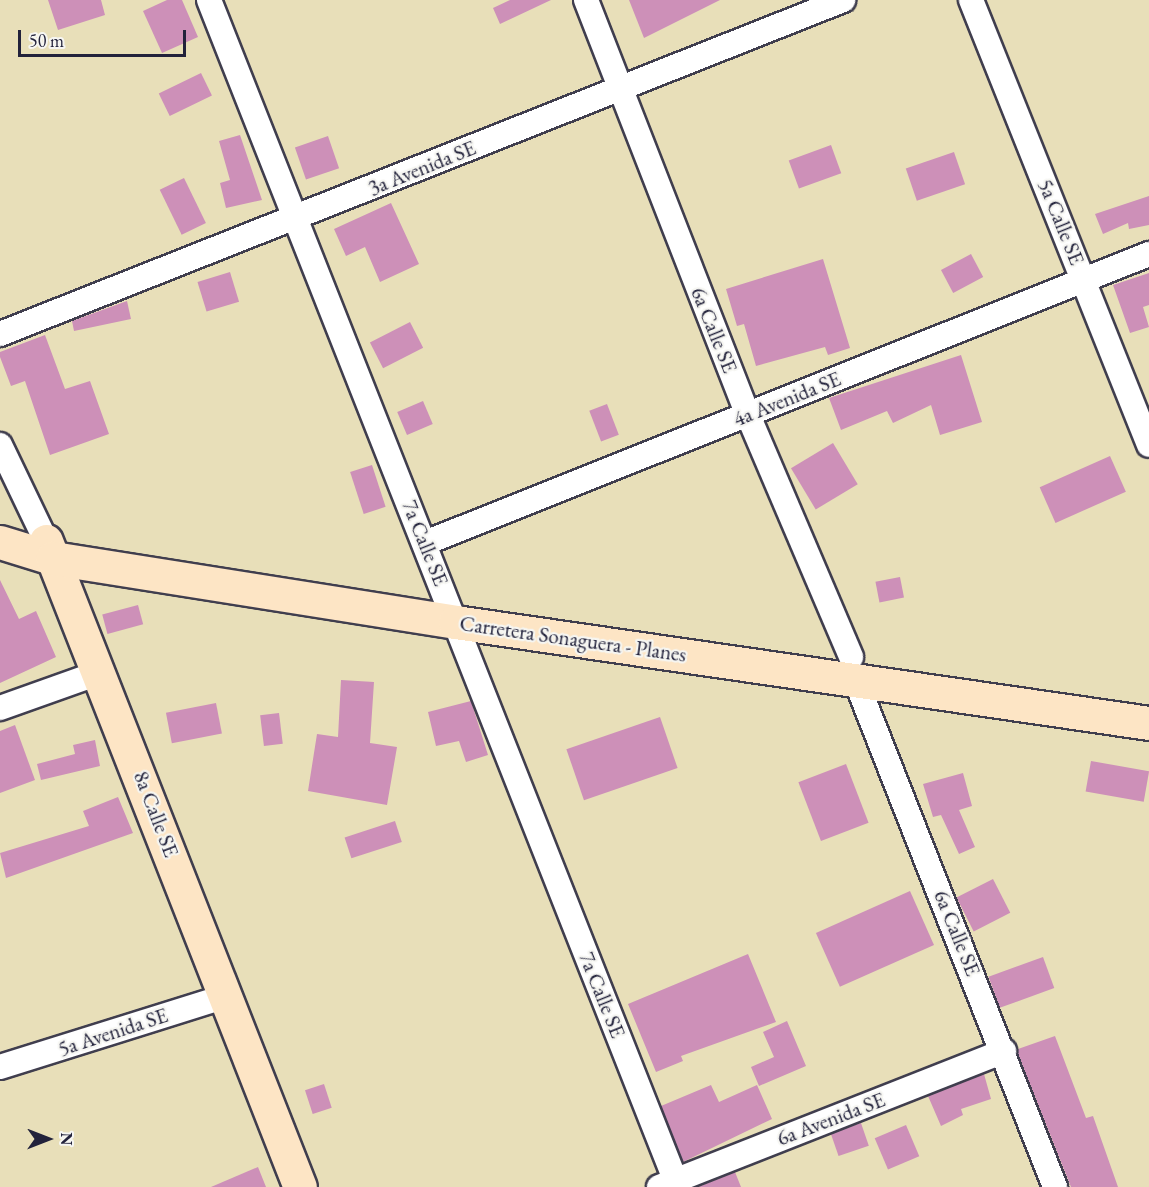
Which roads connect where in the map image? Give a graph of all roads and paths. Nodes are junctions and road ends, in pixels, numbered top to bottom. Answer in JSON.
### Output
{"nodes":[{"id":1,"x":209,"y":0,"type":"edge"},
{"id":2,"x":585,"y":0,"type":"edge"},
{"id":3,"x":843,"y":0,"type":"edge"},
{"id":4,"x":971,"y":0,"type":"edge"},
{"id":5,"x":620,"y":90,"type":"junction"},
{"id":6,"x":296,"y":218,"type":"junction"},
{"id":7,"x":1149,"y":254,"type":"edge"},
{"id":8,"x":1085,"y":279,"type":"junction"},
{"id":9,"x":0,"y":334,"type":"edge"},
{"id":10,"x":748,"y":416,"type":"junction"},
{"id":11,"x":0,"y":445,"type":"edge"},
{"id":12,"x":1149,"y":445,"type":"edge"},
{"id":13,"x":0,"y":525,"type":"edge"},
{"id":14,"x":0,"y":542,"type":"edge"},
{"id":15,"x":425,"y":543,"type":"junction"},
{"id":16,"x":49,"y":549,"type":"junction"},
{"id":17,"x":451,"y":611,"type":"junction"},
{"id":18,"x":854,"y":669,"type":"junction"},
{"id":19,"x":101,"y":672,"type":"junction"},
{"id":20,"x":1149,"y":704,"type":"edge"},
{"id":21,"x":0,"y":708,"type":"edge"},
{"id":22,"x":1149,"y":723,"type":"edge"},
{"id":23,"x":226,"y":996,"type":"junction"},
{"id":24,"x":1004,"y":1052,"type":"junction"},
{"id":25,"x":0,"y":1067,"type":"edge"},
{"id":26,"x":671,"y":1185,"type":"edge"},
{"id":27,"x":300,"y":1187,"type":"edge"},
{"id":28,"x":1055,"y":1187,"type":"edge"}],
"edges":[{"from":1,"to":6,"type":"street","name":"7a Calle SE"},
{"from":2,"to":5,"type":"street","name":"6a Calle SE"},
{"from":3,"to":5,"type":"street","name":"3a Avenida SE"},
{"from":4,"to":8,"type":"street","name":"5a Calle SE"},
{"from":5,"to":6,"type":"street","name":"3a Avenida SE"},
{"from":5,"to":10,"type":"street","name":"6a Calle SE"},
{"from":6,"to":9,"type":"street","name":"3a Avenida SE"},
{"from":6,"to":15,"type":"street","name":"7a Calle SE"},
{"from":7,"to":8,"type":"street","name":"4a Avenida SE"},
{"from":8,"to":10,"type":"street","name":"4a Avenida SE"},
{"from":8,"to":12,"type":"street","name":"5a Calle SE"},
{"from":10,"to":15,"type":"street","name":"4a Avenida SE"},
{"from":10,"to":18,"type":"street","name":"6a Calle SE"},
{"from":11,"to":16,"type":"street","name":"8a Calle SE"},
{"from":13,"to":16,"type":"main road","name":"Carretera Sonaguera - Planes"},
{"from":14,"to":16,"type":"main road","name":"Carretera Sonaguera - Planes"},
{"from":15,"to":17,"type":"street","name":"7a Calle SE"},
{"from":16,"to":17,"type":"main road","name":"Carretera Sonaguera - Planes"},
{"from":16,"to":19,"type":"main road","name":"8a Calle SE"},
{"from":17,"to":18,"type":"main road","name":"Carretera Sonaguera - Planes"},
{"from":17,"to":26,"type":"street","name":"7a Calle SE"},
{"from":18,"to":20,"type":"main road","name":"Carretera Sonaguera - Planes"},
{"from":18,"to":22,"type":"main road","name":"Carretera Sonaguera - Planes"},
{"from":18,"to":24,"type":"street","name":"6a Calle SE"},
{"from":19,"to":21,"type":"street"},
{"from":19,"to":23,"type":"main road","name":"8a Calle SE"},
{"from":23,"to":25,"type":"street","name":"5a Avenida SE"},
{"from":23,"to":27,"type":"main road","name":"8a Calle SE"},
{"from":24,"to":26,"type":"street","name":"6a Avenida SE"},
{"from":24,"to":28,"type":"street","name":"6a Calle SE"}]}
